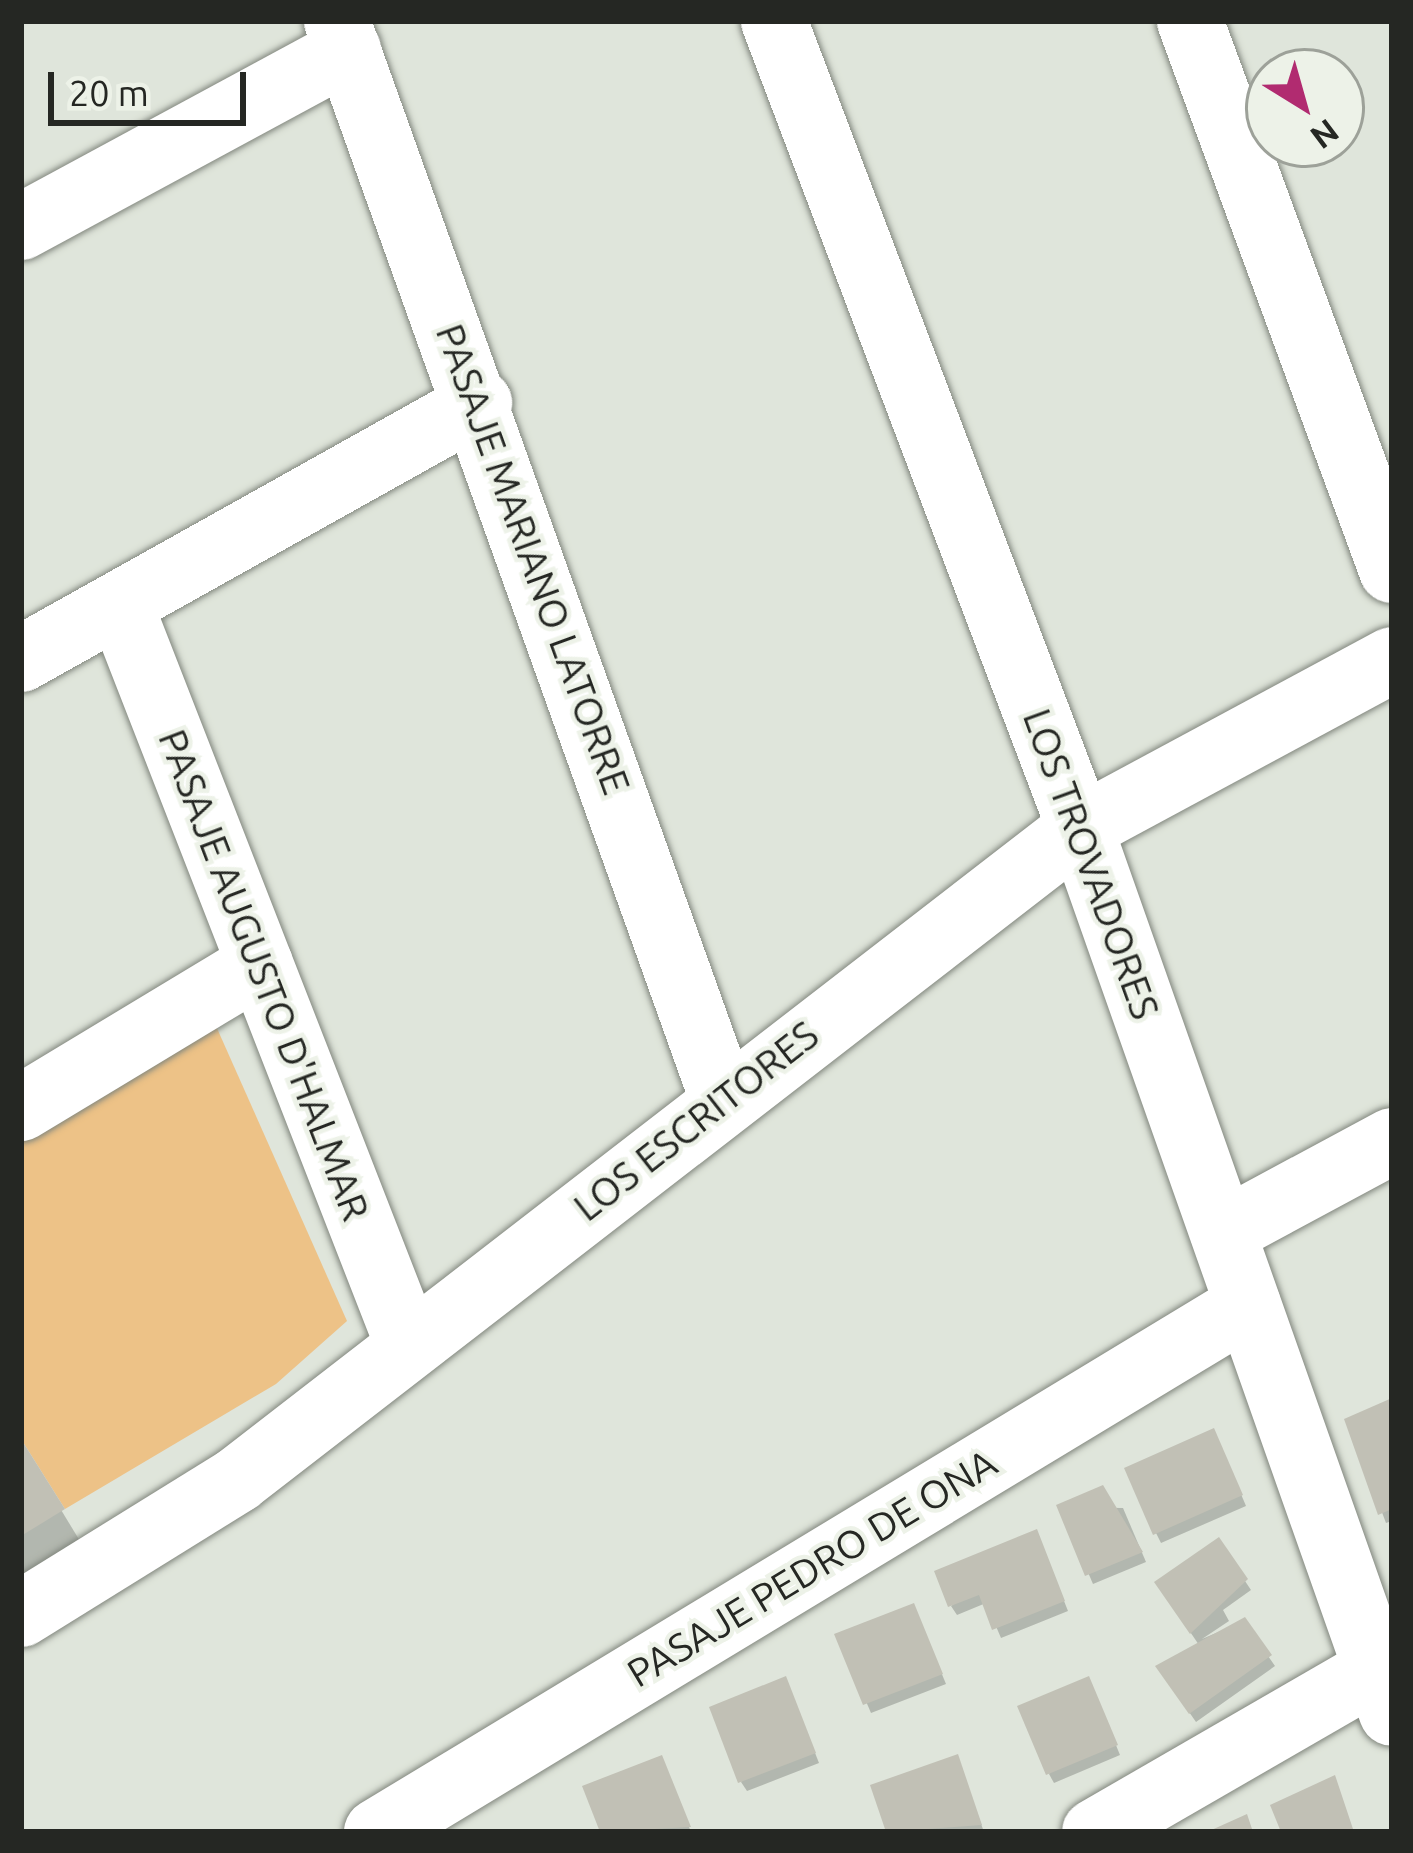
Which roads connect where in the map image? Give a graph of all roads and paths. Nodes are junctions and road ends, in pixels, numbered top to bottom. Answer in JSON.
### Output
{"nodes":[{"id":1,"x":774,"y":21,"type":"edge"},
{"id":2,"x":1190,"y":21,"type":"edge"},
{"id":3,"x":343,"y":36,"type":"edge"},
{"id":4,"x":21,"y":227,"type":"edge"},
{"id":5,"x":479,"y":403,"type":"junction"},
{"id":6,"x":1392,"y":570,"type":"edge"},
{"id":7,"x":121,"y":605,"type":"junction"},
{"id":8,"x":21,"y":659,"type":"edge"},
{"id":9,"x":1392,"y":660,"type":"edge"},
{"id":10,"x":1080,"y":827,"type":"junction"},
{"id":11,"x":260,"y":964,"type":"junction"},
{"id":12,"x":723,"y":1099,"type":"junction"},
{"id":13,"x":21,"y":1108,"type":"edge"},
{"id":14,"x":1392,"y":1141,"type":"edge"},
{"id":15,"x":1223,"y":1232,"type":"junction"},
{"id":16,"x":1248,"y":1305,"type":"junction"},
{"id":17,"x":408,"y":1345,"type":"junction"},
{"id":18,"x":1373,"y":1594,"type":"edge"},
{"id":19,"x":21,"y":1614,"type":"edge"},
{"id":20,"x":1384,"y":1691,"type":"edge"},
{"id":21,"x":376,"y":1832,"type":"edge"},
{"id":22,"x":1095,"y":1832,"type":"edge"}],
"edges":[{"from":1,"to":10,"type":"street","name":"LOS TROVADORES"},
{"from":2,"to":6,"type":"street"},
{"from":3,"to":4,"type":"street"},
{"from":3,"to":5,"type":"street","name":"PASAJE MARIANO LATORRE"},
{"from":5,"to":7,"type":"street"},
{"from":5,"to":12,"type":"street","name":"PASAJE MARIANO LATORRE"},
{"from":7,"to":8,"type":"street"},
{"from":7,"to":11,"type":"street","name":"PASAJE AUGUSTO D'HALMAR"},
{"from":9,"to":10,"type":"street","name":"LOS ESCRITORES"},
{"from":10,"to":12,"type":"street","name":"LOS ESCRITORES"},
{"from":10,"to":15,"type":"street","name":"LOS TROVADORES"},
{"from":11,"to":13,"type":"street"},
{"from":11,"to":17,"type":"street","name":"PASAJE AUGUSTO D'HALMAR"},
{"from":12,"to":17,"type":"street","name":"LOS ESCRITORES"},
{"from":14,"to":15,"type":"street"},
{"from":15,"to":16,"type":"street","name":"LOS TROVADORES"},
{"from":16,"to":18,"type":"street","name":"LOS TROVADORES"},
{"from":16,"to":21,"type":"street","name":"PASAJE PEDRO DE ONA"},
{"from":17,"to":19,"type":"street","name":"LOS ESCRITORES"},
{"from":18,"to":20,"type":"street","name":"LOS TROVADORES"},
{"from":20,"to":22,"type":"street"}]}
